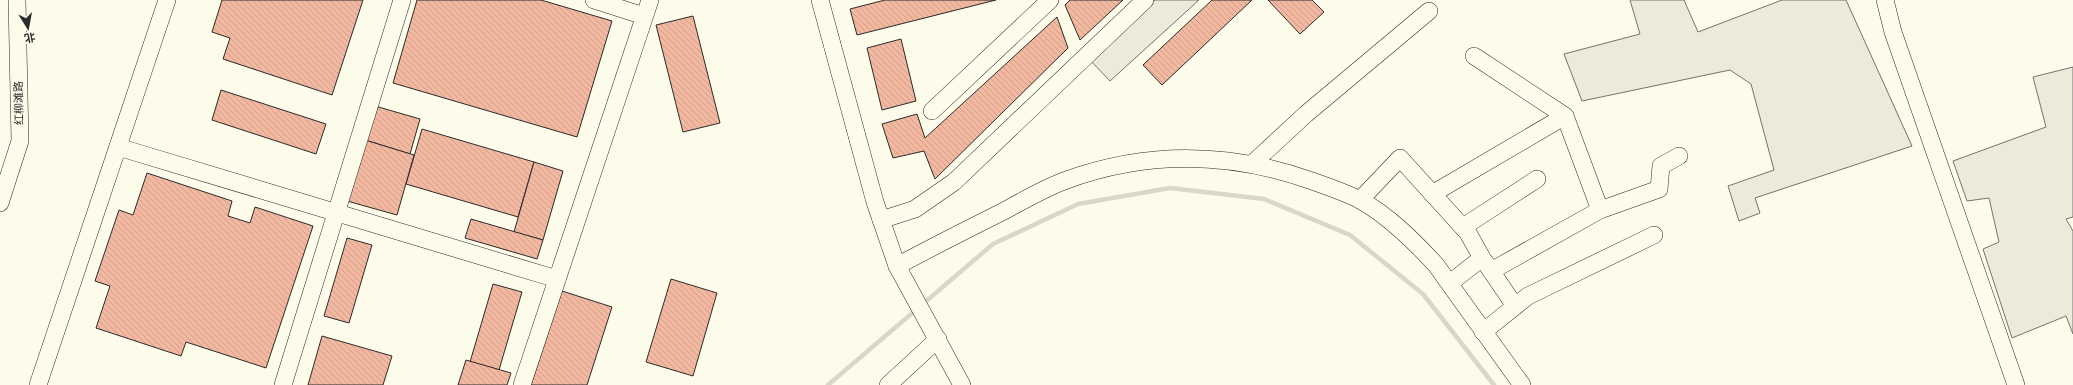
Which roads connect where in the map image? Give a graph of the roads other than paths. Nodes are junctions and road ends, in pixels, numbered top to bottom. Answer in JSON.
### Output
{"nodes":[{"id":1,"x":17,"y":0,"type":"edge"},
{"id":2,"x":167,"y":0,"type":"edge"},
{"id":3,"x":402,"y":0,"type":"edge"},
{"id":4,"x":594,"y":0,"type":"edge"},
{"id":5,"x":650,"y":0,"type":"edge"},
{"id":6,"x":820,"y":0,"type":"edge"},
{"id":7,"x":1050,"y":0,"type":"edge"},
{"id":8,"x":1145,"y":0,"type":"edge"},
{"id":9,"x":1885,"y":0,"type":"edge"},
{"id":10,"x":1429,"y":11,"type":"dead end"},
{"id":11,"x":644,"y":16,"type":"junction"},
{"id":12,"x":1474,"y":56,"type":"dead end"},
{"id":13,"x":932,"y":111,"type":"dead end"},
{"id":14,"x":1565,"y":116,"type":"junction"},
{"id":15,"x":118,"y":147,"type":"junction"},
{"id":16,"x":1679,"y":156,"type":"dead end"},
{"id":17,"x":1252,"y":164,"type":"junction"},
{"id":18,"x":1537,"y":179,"type":"dead end"},
{"id":19,"x":1432,"y":194,"type":"junction"},
{"id":20,"x":1360,"y":200,"type":"junction"},
{"id":21,"x":0,"y":203,"type":"edge"},
{"id":22,"x":1600,"y":210,"type":"junction"},
{"id":23,"x":335,"y":212,"type":"junction"},
{"id":24,"x":880,"y":220,"type":"junction"},
{"id":25,"x":1463,"y":227,"type":"junction"},
{"id":26,"x":1654,"y":235,"type":"dead end"},
{"id":27,"x":1487,"y":264,"type":"junction"},
{"id":28,"x":896,"y":266,"type":"junction"},
{"id":29,"x":557,"y":280,"type":"junction"},
{"id":30,"x":1450,"y":283,"type":"junction"},
{"id":31,"x":1515,"y":306,"type":"junction"},
{"id":32,"x":1483,"y":332,"type":"junction"},
{"id":33,"x":938,"y":339,"type":"junction"},
{"id":34,"x":38,"y":385,"type":"edge"},
{"id":35,"x":283,"y":385,"type":"edge"},
{"id":36,"x":522,"y":385,"type":"edge"},
{"id":37,"x":888,"y":385,"type":"edge"},
{"id":38,"x":962,"y":385,"type":"edge"},
{"id":39,"x":1522,"y":385,"type":"edge"},
{"id":40,"x":2016,"y":385,"type":"edge"}],
"edges":[{"from":1,"to":21,"type":"street","name":"红柳滩路"},
{"from":2,"to":15,"type":"street"},
{"from":3,"to":23,"type":"street"},
{"from":4,"to":11,"type":"street"},
{"from":5,"to":11,"type":"street"},
{"from":6,"to":24,"type":"street"},
{"from":7,"to":13,"type":"street"},
{"from":8,"to":24,"type":"street"},
{"from":9,"to":40,"type":"street"},
{"from":10,"to":17,"type":"street"},
{"from":11,"to":29,"type":"street"},
{"from":12,"to":14,"type":"street"},
{"from":14,"to":19,"type":"street"},
{"from":14,"to":22,"type":"street"},
{"from":15,"to":23,"type":"street"},
{"from":15,"to":34,"type":"street"},
{"from":16,"to":22,"type":"street"},
{"from":17,"to":20,"type":"street"},
{"from":17,"to":28,"type":"street"},
{"from":18,"to":25,"type":"street"},
{"from":19,"to":20,"type":"street"},
{"from":19,"to":25,"type":"street"},
{"from":20,"to":30,"type":"street"},
{"from":22,"to":27,"type":"street"},
{"from":23,"to":29,"type":"street"},
{"from":23,"to":35,"type":"street"},
{"from":24,"to":28,"type":"street"},
{"from":25,"to":27,"type":"street"},
{"from":26,"to":31,"type":"street"},
{"from":27,"to":30,"type":"street"},
{"from":27,"to":31,"type":"street"},
{"from":28,"to":33,"type":"street"},
{"from":29,"to":36,"type":"street"},
{"from":30,"to":32,"type":"street"},
{"from":31,"to":32,"type":"street"},
{"from":32,"to":39,"type":"street"},
{"from":33,"to":37,"type":"street"},
{"from":33,"to":38,"type":"street"}]}
